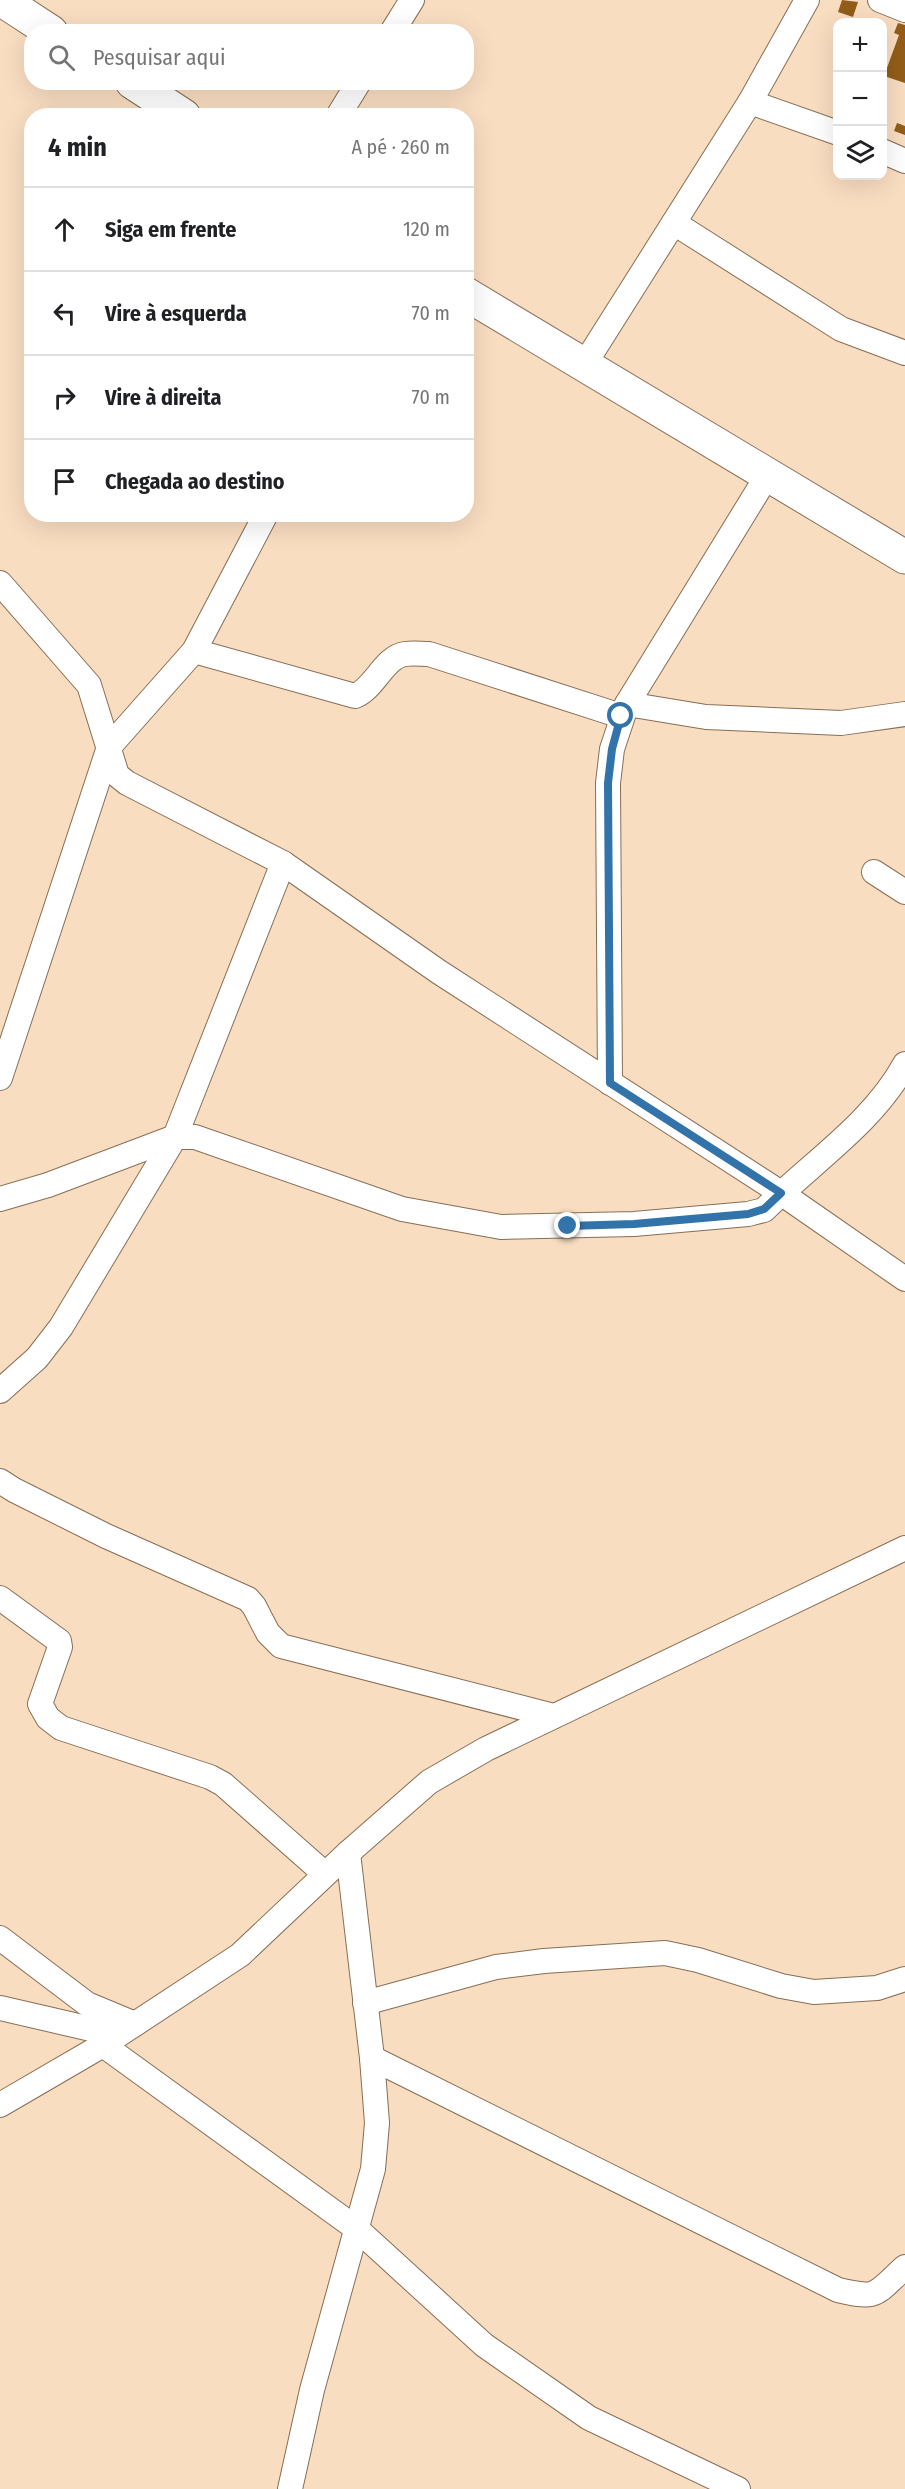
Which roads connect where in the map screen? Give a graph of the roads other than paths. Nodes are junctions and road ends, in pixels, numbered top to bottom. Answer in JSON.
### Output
{"nodes":[{"id":1,"x":412,"y":0,"type":"edge"},
{"id":2,"x":807,"y":0,"type":"edge"},
{"id":3,"x":880,"y":0,"type":"edge"},
{"id":4,"x":6,"y":1,"type":"edge"},
{"id":5,"x":905,"y":10,"type":"edge"},
{"id":6,"x":39,"y":24,"type":"edge"},
{"id":7,"x":397,"y":24,"type":"edge"},
{"id":8,"x":144,"y":90,"type":"edge"},
{"id":9,"x":354,"y":90,"type":"edge"},
{"id":10,"x":750,"y":102,"type":"junction"},
{"id":11,"x":172,"y":108,"type":"edge"},
{"id":12,"x":342,"y":108,"type":"edge"},
{"id":13,"x":833,"y":131,"type":"edge"},
{"id":14,"x":887,"y":153,"type":"edge"},
{"id":15,"x":905,"y":161,"type":"edge"},
{"id":16,"x":674,"y":223,"type":"junction"},
{"id":17,"x":474,"y":299,"type":"edge"},
{"id":18,"x":905,"y":353,"type":"edge"},
{"id":19,"x":584,"y":365,"type":"junction"},
{"id":20,"x":767,"y":476,"type":"junction"},
{"id":21,"x":262,"y":522,"type":"edge"},
{"id":22,"x":905,"y":557,"type":"edge"},
{"id":23,"x":0,"y":583,"type":"edge"},
{"id":24,"x":194,"y":651,"type":"junction"},
{"id":25,"x":624,"y":710,"type":"junction"},
{"id":26,"x":905,"y":714,"type":"edge"},
{"id":27,"x":109,"y":747,"type":"junction"},
{"id":28,"x":283,"y":863,"type":"junction"},
{"id":29,"x":874,"y":872,"type":"dead end"},
{"id":30,"x":905,"y":892,"type":"edge"},
{"id":31,"x":905,"y":1064,"type":"edge"},
{"id":32,"x":0,"y":1078,"type":"edge"},
{"id":33,"x":610,"y":1083,"type":"junction"},
{"id":34,"x":175,"y":1137,"type":"junction"},
{"id":35,"x":781,"y":1193,"type":"junction"},
{"id":36,"x":0,"y":1199,"type":"edge"},
{"id":37,"x":905,"y":1279,"type":"edge"},
{"id":38,"x":0,"y":1391,"type":"edge"},
{"id":39,"x":0,"y":1481,"type":"edge"},
{"id":40,"x":905,"y":1548,"type":"edge"},
{"id":41,"x":0,"y":1598,"type":"edge"},
{"id":42,"x":554,"y":1716,"type":"junction"},
{"id":43,"x":348,"y":1853,"type":"junction"},
{"id":44,"x":325,"y":1874,"type":"junction"},
{"id":45,"x":0,"y":1938,"type":"edge"},
{"id":46,"x":905,"y":1979,"type":"edge"},
{"id":47,"x":365,"y":2003,"type":"junction"},
{"id":48,"x":0,"y":2008,"type":"edge"},
{"id":49,"x":118,"y":2035,"type":"junction"},
{"id":50,"x":372,"y":2058,"type":"junction"},
{"id":51,"x":0,"y":2105,"type":"edge"},
{"id":52,"x":357,"y":2229,"type":"junction"},
{"id":53,"x":905,"y":2267,"type":"edge"},
{"id":54,"x":290,"y":2489,"type":"edge"},
{"id":55,"x":738,"y":2489,"type":"edge"}],
"edges":[{"from":1,"to":7,"type":"street"},
{"from":2,"to":10,"type":"street"},
{"from":3,"to":5,"type":"street"},
{"from":4,"to":6,"type":"main road"},
{"from":8,"to":11,"type":"main road"},
{"from":9,"to":12,"type":"street"},
{"from":10,"to":13,"type":"street"},
{"from":10,"to":16,"type":"street"},
{"from":14,"to":15,"type":"street"},
{"from":16,"to":18,"type":"street"},
{"from":16,"to":19,"type":"street"},
{"from":17,"to":19,"type":"main road"},
{"from":19,"to":20,"type":"main road"},
{"from":20,"to":22,"type":"main road"},
{"from":20,"to":25,"type":"street"},
{"from":21,"to":24,"type":"street"},
{"from":23,"to":27,"type":"street"},
{"from":24,"to":25,"type":"street"},
{"from":24,"to":27,"type":"street"},
{"from":25,"to":26,"type":"street"},
{"from":25,"to":33,"type":"street"},
{"from":27,"to":28,"type":"street"},
{"from":27,"to":32,"type":"street"},
{"from":28,"to":33,"type":"street"},
{"from":28,"to":34,"type":"street"},
{"from":29,"to":30,"type":"street"},
{"from":31,"to":35,"type":"street"},
{"from":33,"to":35,"type":"street"},
{"from":34,"to":35,"type":"street"},
{"from":34,"to":36,"type":"street"},
{"from":34,"to":38,"type":"street"},
{"from":35,"to":37,"type":"street"},
{"from":39,"to":42,"type":"street"},
{"from":40,"to":42,"type":"street"},
{"from":41,"to":44,"type":"street"},
{"from":42,"to":43,"type":"street"},
{"from":43,"to":44,"type":"street"},
{"from":43,"to":47,"type":"street"},
{"from":44,"to":49,"type":"street"},
{"from":45,"to":49,"type":"street"},
{"from":46,"to":47,"type":"street"},
{"from":47,"to":50,"type":"street"},
{"from":48,"to":49,"type":"street"},
{"from":49,"to":51,"type":"street"},
{"from":49,"to":52,"type":"street"},
{"from":50,"to":52,"type":"street"},
{"from":50,"to":53,"type":"street"},
{"from":52,"to":54,"type":"street"},
{"from":52,"to":55,"type":"street"}]}
